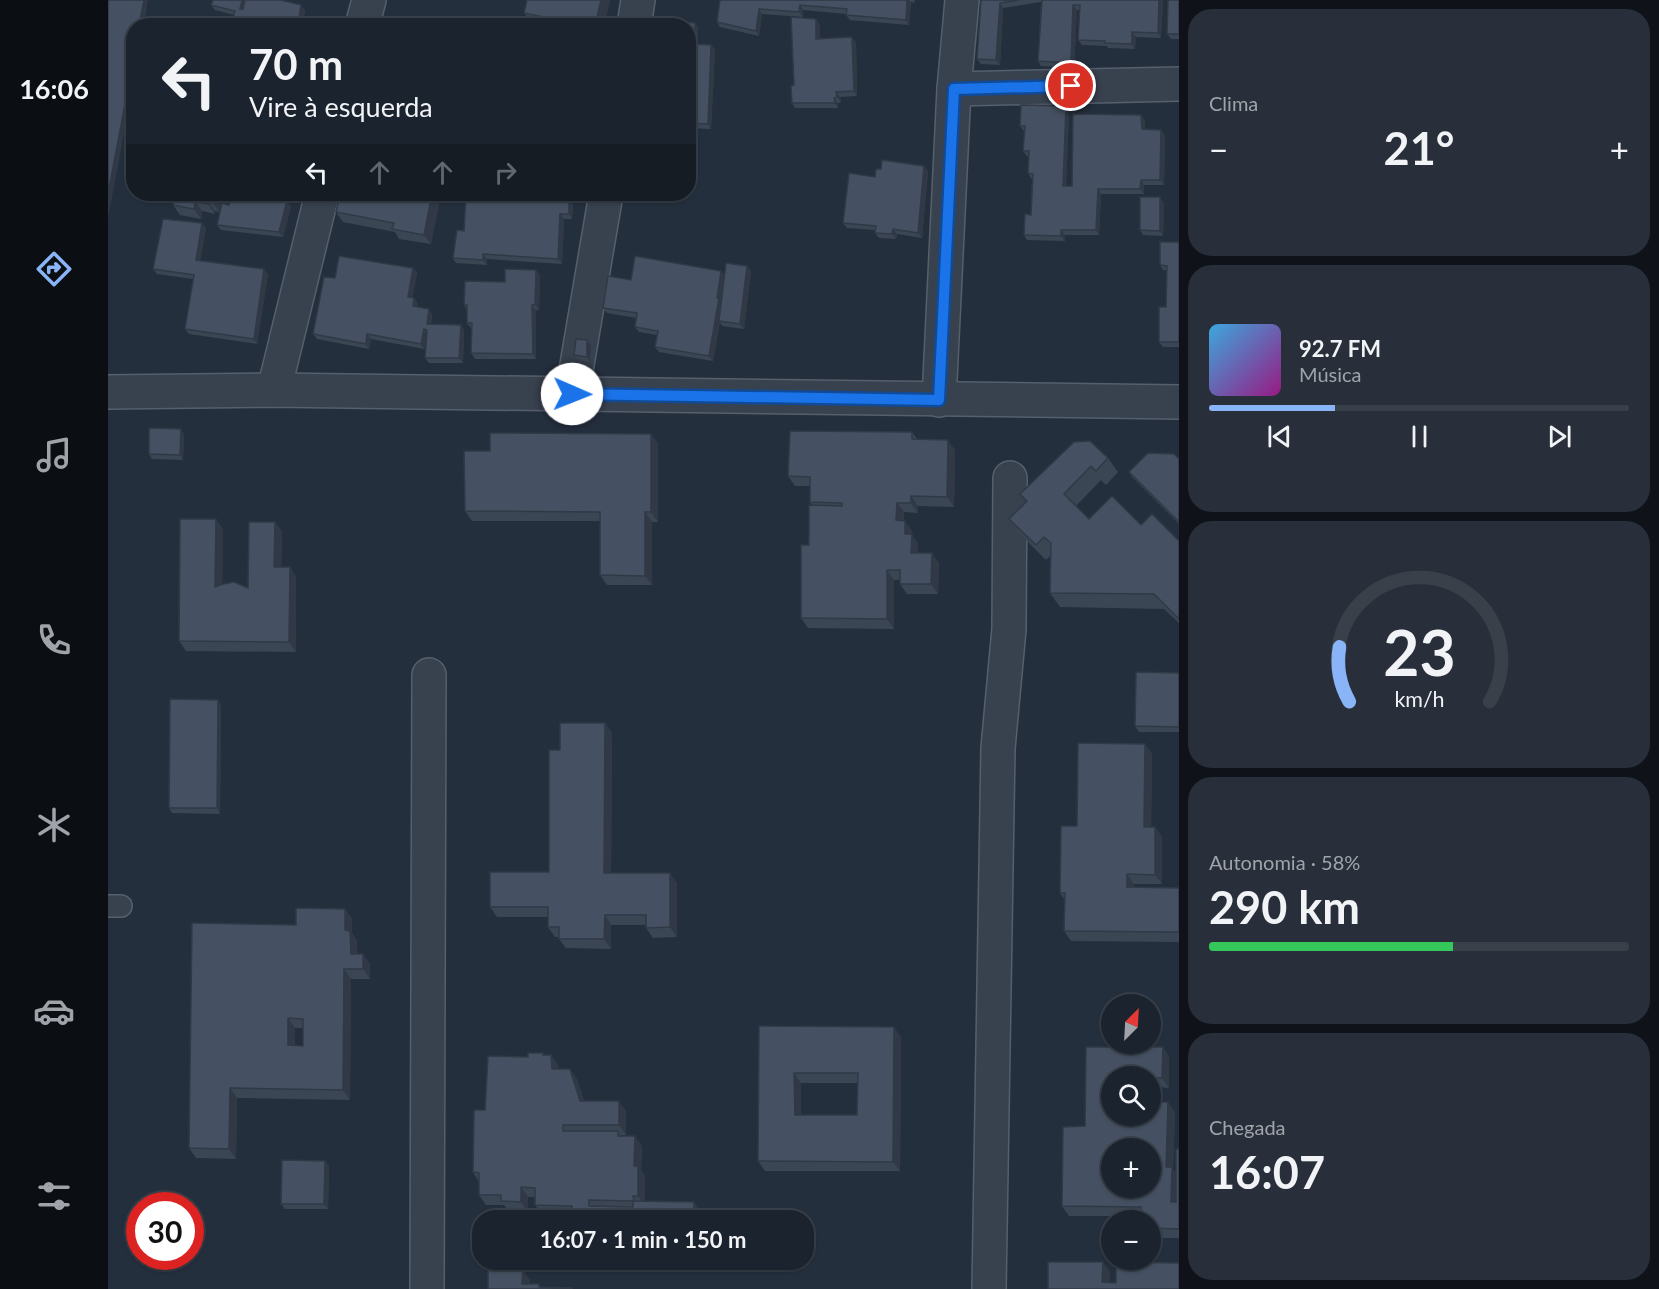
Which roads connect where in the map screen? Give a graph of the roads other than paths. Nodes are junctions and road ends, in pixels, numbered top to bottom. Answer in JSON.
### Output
{"nodes":[{"id":1,"x":369,"y":0,"type":"edge"},
{"id":2,"x":638,"y":0,"type":"edge"},
{"id":3,"x":962,"y":0,"type":"edge"},
{"id":4,"x":365,"y":18,"type":"edge"},
{"id":5,"x":635,"y":18,"type":"edge"},
{"id":6,"x":1179,"y":84,"type":"edge"},
{"id":7,"x":954,"y":89,"type":"junction"},
{"id":8,"x":320,"y":201,"type":"edge"},
{"id":9,"x":605,"y":201,"type":"edge"},
{"id":10,"x":274,"y":390,"type":"junction"},
{"id":11,"x":108,"y":392,"type":"edge"},
{"id":12,"x":572,"y":394,"type":"junction"},
{"id":13,"x":939,"y":400,"type":"junction"},
{"id":14,"x":1179,"y":402,"type":"edge"},
{"id":15,"x":1010,"y":478,"type":"dead end"},
{"id":16,"x":429,"y":675,"type":"dead end"},
{"id":17,"x":428,"y":1289,"type":"edge"},
{"id":18,"x":988,"y":1289,"type":"edge"}],
"edges":[{"from":1,"to":4,"type":"street"},
{"from":2,"to":5,"type":"street"},
{"from":3,"to":7,"type":"street"},
{"from":6,"to":7,"type":"street"},
{"from":7,"to":13,"type":"street"},
{"from":8,"to":10,"type":"street"},
{"from":9,"to":12,"type":"street"},
{"from":10,"to":11,"type":"street"},
{"from":10,"to":12,"type":"street"},
{"from":12,"to":13,"type":"street"},
{"from":13,"to":14,"type":"street"},
{"from":15,"to":18,"type":"street"},
{"from":16,"to":17,"type":"street"}]}
